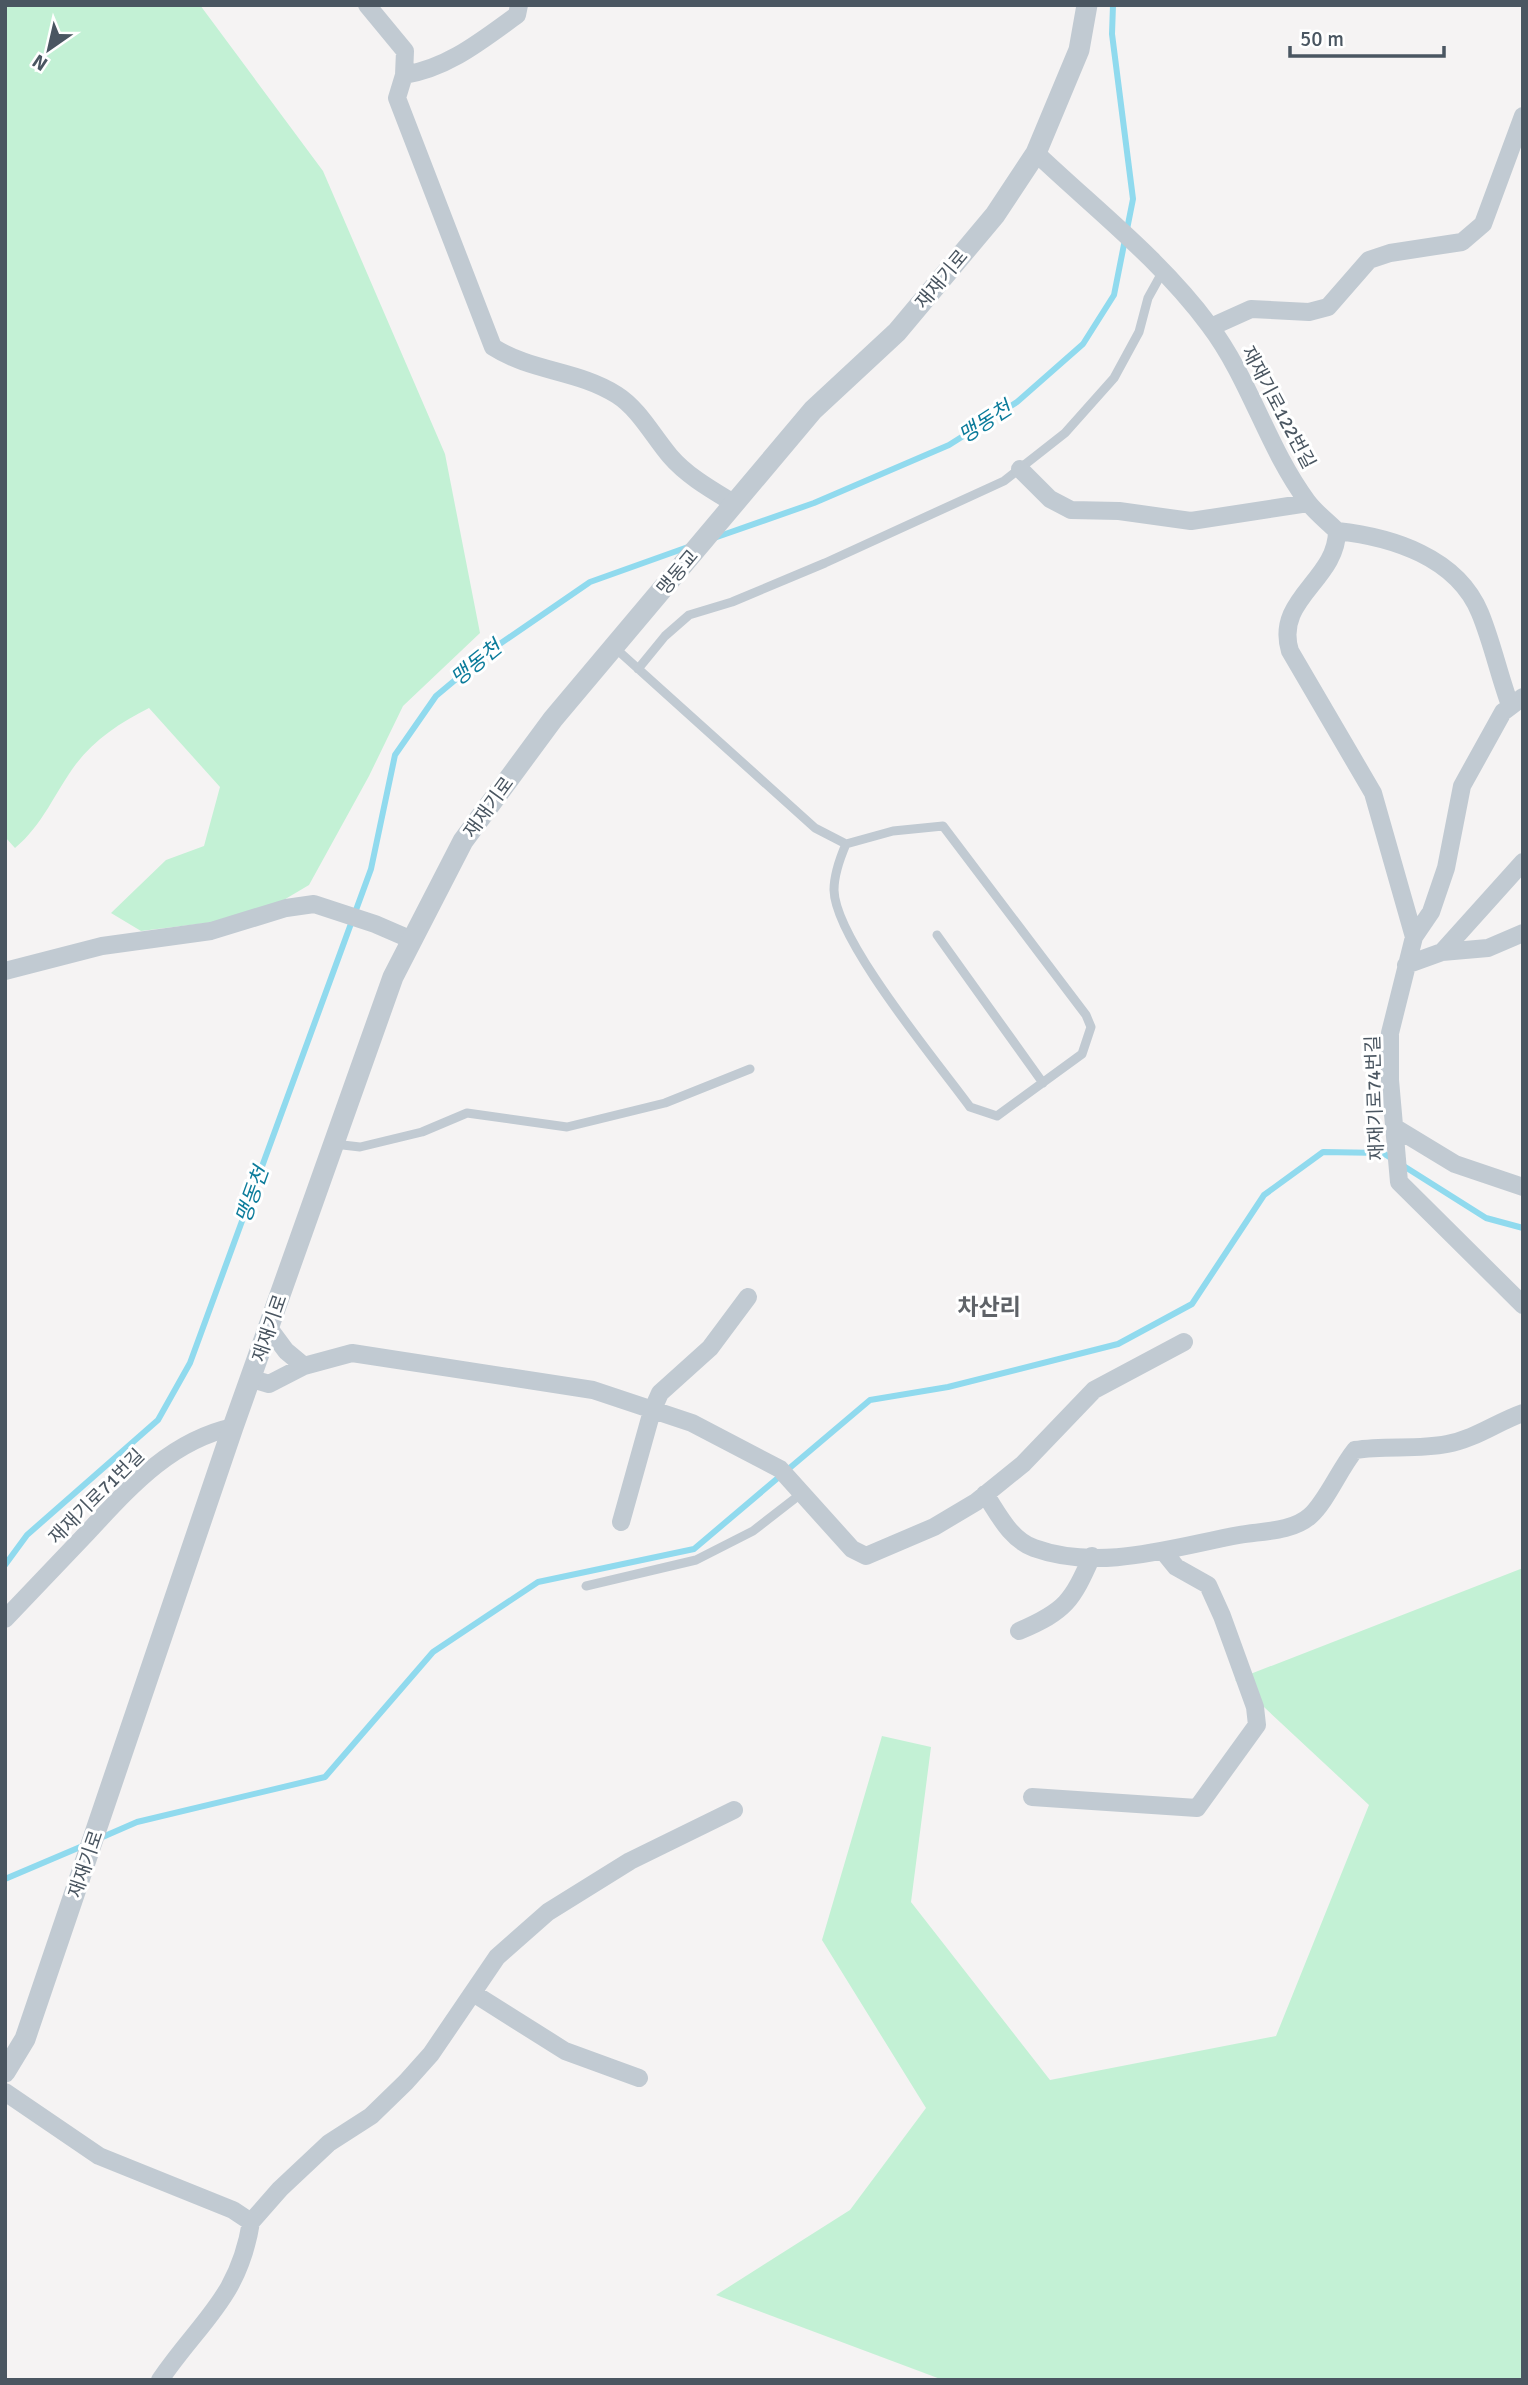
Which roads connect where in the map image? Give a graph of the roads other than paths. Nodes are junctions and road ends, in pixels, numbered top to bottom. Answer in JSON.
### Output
{"nodes":[{"id":1,"x":367,"y":5,"type":"edge"},
{"id":2,"x":520,"y":5,"type":"edge"},
{"id":3,"x":1087,"y":5,"type":"edge"},
{"id":4,"x":404,"y":75,"type":"junction"},
{"id":5,"x":1523,"y":117,"type":"edge"},
{"id":6,"x":1036,"y":153,"type":"junction"},
{"id":7,"x":1157,"y":265,"type":"junction"},
{"id":8,"x":1211,"y":327,"type":"junction"},
{"id":9,"x":1020,"y":470,"type":"junction"},
{"id":10,"x":1308,"y":503,"type":"junction"},
{"id":11,"x":731,"y":508,"type":"junction"},
{"id":12,"x":1337,"y":531,"type":"junction"},
{"id":13,"x":620,"y":640,"type":"junction"},
{"id":14,"x":638,"y":669,"type":"junction"},
{"id":15,"x":1516,"y":701,"type":"edge"},
{"id":16,"x":846,"y":844,"type":"junction"},
{"id":17,"x":1523,"y":862,"type":"edge"},
{"id":18,"x":1523,"y":933,"type":"edge"},
{"id":19,"x":937,"y":935,"type":"dead end"},
{"id":20,"x":1414,"y":937,"type":"junction"},
{"id":21,"x":412,"y":940,"type":"junction"},
{"id":22,"x":1442,"y":952,"type":"junction"},
{"id":23,"x":1406,"y":965,"type":"junction"},
{"id":24,"x":5,"y":971,"type":"edge"},
{"id":25,"x":750,"y":1069,"type":"dead end"},
{"id":26,"x":1043,"y":1083,"type":"junction"},
{"id":27,"x":1394,"y":1127,"type":"junction"},
{"id":28,"x":334,"y":1144,"type":"junction"},
{"id":29,"x":1523,"y":1187,"type":"edge"},
{"id":30,"x":748,"y":1297,"type":"dead end"},
{"id":31,"x":1523,"y":1305,"type":"edge"},
{"id":32,"x":270,"y":1328,"type":"junction"},
{"id":33,"x":1184,"y":1342,"type":"dead end"},
{"id":34,"x":304,"y":1366,"type":"junction"},
{"id":35,"x":251,"y":1379,"type":"junction"},
{"id":36,"x":652,"y":1411,"type":"junction"},
{"id":37,"x":1523,"y":1412,"type":"edge"},
{"id":38,"x":233,"y":1427,"type":"junction"},
{"id":39,"x":798,"y":1488,"type":"junction"},
{"id":40,"x":985,"y":1494,"type":"junction"},
{"id":41,"x":621,"y":1522,"type":"dead end"},
{"id":42,"x":1163,"y":1550,"type":"junction"},
{"id":43,"x":1092,"y":1556,"type":"junction"},
{"id":44,"x":586,"y":1586,"type":"dead end"},
{"id":45,"x":5,"y":1619,"type":"edge"},
{"id":46,"x":1019,"y":1631,"type":"dead end"},
{"id":47,"x":1032,"y":1797,"type":"dead end"},
{"id":48,"x":733,"y":1810,"type":"dead end"},
{"id":49,"x":473,"y":1993,"type":"junction"},
{"id":50,"x":5,"y":2072,"type":"edge"},
{"id":51,"x":639,"y":2078,"type":"dead end"},
{"id":52,"x":5,"y":2092,"type":"edge"},
{"id":53,"x":251,"y":2222,"type":"junction"},
{"id":54,"x":160,"y":2380,"type":"edge"}],
"edges":[{"from":1,"to":4,"type":"street"},
{"from":2,"to":4,"type":"street"},
{"from":3,"to":6,"type":"street","name":"재재기로"},
{"from":4,"to":11,"type":"street"},
{"from":5,"to":8,"type":"street"},
{"from":6,"to":7,"type":"street","name":"재재기로122번길"},
{"from":6,"to":11,"type":"street","name":"재재기로"},
{"from":7,"to":8,"type":"street","name":"재재기로122번길"},
{"from":7,"to":9,"type":"lane"},
{"from":8,"to":10,"type":"street","name":"재재기로122번길"},
{"from":9,"to":10,"type":"street"},
{"from":9,"to":14,"type":"lane"},
{"from":10,"to":12,"type":"street","name":"재재기로122번길"},
{"from":11,"to":13,"type":"street","name":"맹동교"},
{"from":12,"to":15,"type":"street"},
{"from":12,"to":20,"type":"street"},
{"from":13,"to":14,"type":"lane"},
{"from":13,"to":21,"type":"street","name":"재재기로"},
{"from":14,"to":16,"type":"lane"},
{"from":15,"to":20,"type":"street","name":"재재기로74번길"},
{"from":16,"to":26,"type":"lane"},
{"from":16,"to":26,"type":"lane"},
{"from":17,"to":22,"type":"street"},
{"from":18,"to":22,"type":"street"},
{"from":19,"to":26,"type":"lane"},
{"from":20,"to":23,"type":"street","name":"재재기로74번길"},
{"from":21,"to":24,"type":"street"},
{"from":21,"to":28,"type":"street","name":"재재기로"},
{"from":22,"to":23,"type":"street"},
{"from":23,"to":27,"type":"street","name":"재재기로74번길"},
{"from":25,"to":28,"type":"lane"},
{"from":27,"to":29,"type":"street"},
{"from":27,"to":31,"type":"street","name":"재재기로74번길"},
{"from":28,"to":32,"type":"street","name":"재재기로"},
{"from":30,"to":36,"type":"street"},
{"from":32,"to":34,"type":"street"},
{"from":32,"to":35,"type":"street","name":"재재기로"},
{"from":33,"to":40,"type":"street"},
{"from":34,"to":35,"type":"street"},
{"from":34,"to":36,"type":"street"},
{"from":35,"to":38,"type":"street","name":"재재기로"},
{"from":36,"to":39,"type":"street"},
{"from":36,"to":41,"type":"street"},
{"from":37,"to":42,"type":"street"},
{"from":38,"to":45,"type":"street","name":"재재기로71번길"},
{"from":38,"to":50,"type":"street","name":"재재기로"},
{"from":39,"to":40,"type":"street"},
{"from":39,"to":44,"type":"lane"},
{"from":40,"to":43,"type":"street"},
{"from":42,"to":43,"type":"street"},
{"from":42,"to":47,"type":"street"},
{"from":43,"to":46,"type":"street"},
{"from":48,"to":49,"type":"street"},
{"from":49,"to":51,"type":"street"},
{"from":49,"to":53,"type":"street"},
{"from":52,"to":53,"type":"street"},
{"from":53,"to":54,"type":"street"}]}
